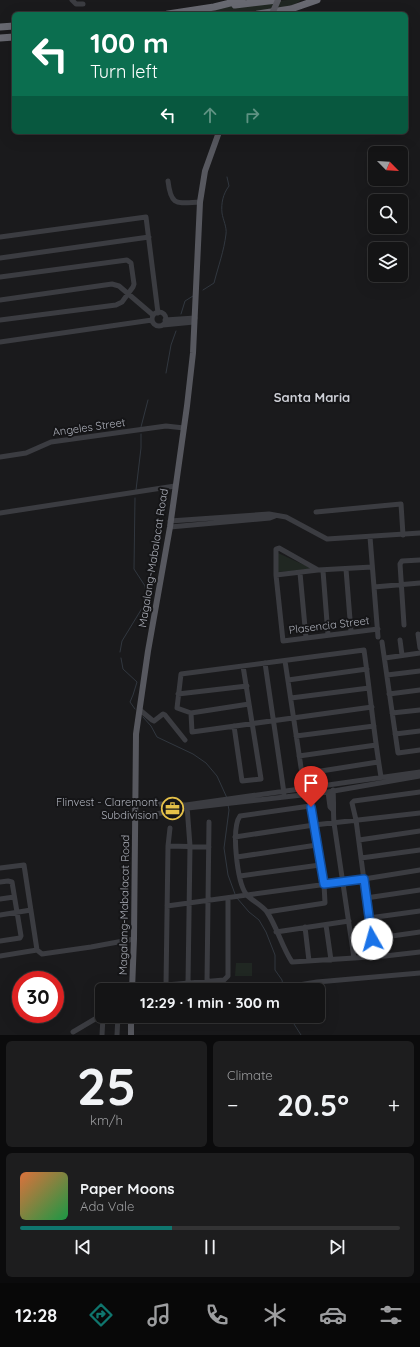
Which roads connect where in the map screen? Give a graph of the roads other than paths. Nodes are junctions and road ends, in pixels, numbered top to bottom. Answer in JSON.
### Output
{"nodes":[{"id":1,"x":72,"y":0,"type":"edge"},
{"id":2,"x":242,"y":0,"type":"edge"},
{"id":3,"x":277,"y":0,"type":"edge"},
{"id":4,"x":303,"y":0,"type":"edge"},
{"id":5,"x":317,"y":0,"type":"edge"},
{"id":6,"x":83,"y":4,"type":"dead end"},
{"id":7,"x":214,"y":7,"type":"junction"},
{"id":8,"x":295,"y":7,"type":"junction"},
{"id":9,"x":181,"y":12,"type":"edge"},
{"id":10,"x":272,"y":12,"type":"edge"},
{"id":11,"x":273,"y":12,"type":"edge"},
{"id":12,"x":12,"y":26,"type":"edge"},
{"id":13,"x":0,"y":27,"type":"edge"},
{"id":14,"x":12,"y":37,"type":"edge"},
{"id":15,"x":0,"y":38,"type":"edge"},
{"id":16,"x":218,"y":134,"type":"edge"},
{"id":17,"x":168,"y":181,"type":"dead end"},
{"id":18,"x":200,"y":202,"type":"junction"},
{"id":19,"x":0,"y":237,"type":"edge"},
{"id":20,"x":149,"y":237,"type":"junction"},
{"id":21,"x":0,"y":258,"type":"edge"},
{"id":22,"x":0,"y":277,"type":"edge"},
{"id":23,"x":128,"y":294,"type":"junction"},
{"id":24,"x":0,"y":300,"type":"edge"},
{"id":25,"x":154,"y":316,"type":"junction"},
{"id":26,"x":0,"y":320,"type":"edge"},
{"id":27,"x":192,"y":320,"type":"junction"},
{"id":28,"x":164,"y":322,"type":"junction"},
{"id":29,"x":0,"y":342,"type":"edge"},
{"id":30,"x":184,"y":428,"type":"junction"},
{"id":31,"x":0,"y":457,"type":"edge"},
{"id":32,"x":175,"y":486,"type":"junction"},
{"id":33,"x":316,"y":512,"type":"dead end"},
{"id":34,"x":0,"y":513,"type":"edge"},
{"id":35,"x":170,"y":524,"type":"junction"},
{"id":36,"x":420,"y":533,"type":"edge"},
{"id":37,"x":403,"y":535,"type":"junction"},
{"id":38,"x":370,"y":537,"type":"junction"},
{"id":39,"x":420,"y":560,"type":"edge"},
{"id":40,"x":372,"y":566,"type":"junction"},
{"id":41,"x":346,"y":569,"type":"junction"},
{"id":42,"x":320,"y":570,"type":"junction"},
{"id":43,"x":300,"y":573,"type":"junction"},
{"id":44,"x":276,"y":575,"type":"junction"},
{"id":45,"x":420,"y":584,"type":"edge"},
{"id":46,"x":401,"y":585,"type":"junction"},
{"id":47,"x":374,"y":587,"type":"junction"},
{"id":48,"x":404,"y":625,"type":"dead end"},
{"id":49,"x":378,"y":629,"type":"junction"},
{"id":50,"x":351,"y":632,"type":"junction"},
{"id":51,"x":418,"y":634,"type":"dead end"},
{"id":52,"x":328,"y":635,"type":"junction"},
{"id":53,"x":306,"y":638,"type":"junction"},
{"id":54,"x":378,"y":638,"type":"dead end"},
{"id":55,"x":400,"y":640,"type":"dead end"},
{"id":56,"x":382,"y":642,"type":"dead end"},
{"id":57,"x":420,"y":648,"type":"edge"},
{"id":58,"x":420,"y":653,"type":"edge"},
{"id":59,"x":402,"y":655,"type":"junction"},
{"id":60,"x":385,"y":658,"type":"junction"},
{"id":61,"x":285,"y":661,"type":"junction"},
{"id":62,"x":265,"y":664,"type":"junction"},
{"id":63,"x":243,"y":666,"type":"junction"},
{"id":64,"x":366,"y":669,"type":"junction"},
{"id":65,"x":420,"y":671,"type":"edge"},
{"id":66,"x":387,"y":675,"type":"junction"},
{"id":67,"x":288,"y":680,"type":"junction"},
{"id":68,"x":247,"y":686,"type":"junction"},
{"id":69,"x":369,"y":688,"type":"junction"},
{"id":70,"x":420,"y":690,"type":"edge"},
{"id":71,"x":178,"y":694,"type":"junction"},
{"id":72,"x":390,"y":694,"type":"junction"},
{"id":73,"x":291,"y":698,"type":"junction"},
{"id":74,"x":249,"y":704,"type":"junction"},
{"id":75,"x":372,"y":707,"type":"junction"},
{"id":76,"x":140,"y":710,"type":"junction"},
{"id":77,"x":420,"y":710,"type":"edge"},
{"id":78,"x":191,"y":713,"type":"junction"},
{"id":79,"x":392,"y":713,"type":"junction"},
{"id":80,"x":294,"y":718,"type":"junction"},
{"id":81,"x":273,"y":721,"type":"junction"},
{"id":82,"x":252,"y":724,"type":"junction"},
{"id":83,"x":234,"y":726,"type":"junction"},
{"id":84,"x":374,"y":726,"type":"junction"},
{"id":85,"x":420,"y":730,"type":"edge"},
{"id":86,"x":395,"y":734,"type":"junction"},
{"id":87,"x":296,"y":736,"type":"junction"},
{"id":88,"x":186,"y":740,"type":"dead end"},
{"id":89,"x":376,"y":745,"type":"junction"},
{"id":90,"x":420,"y":750,"type":"edge"},
{"id":91,"x":299,"y":756,"type":"junction"},
{"id":92,"x":378,"y":762,"type":"junction"},
{"id":93,"x":420,"y":772,"type":"edge"},
{"id":94,"x":420,"y":776,"type":"edge"},
{"id":95,"x":381,"y":777,"type":"junction"},
{"id":96,"x":330,"y":791,"type":"junction"},
{"id":97,"x":420,"y":792,"type":"edge"},
{"id":98,"x":284,"y":793,"type":"junction"},
{"id":99,"x":136,"y":803,"type":"junction"},
{"id":100,"x":147,"y":803,"type":"junction"},
{"id":101,"x":187,"y":806,"type":"junction"},
{"id":102,"x":420,"y":813,"type":"edge"},
{"id":103,"x":135,"y":814,"type":"junction"},
{"id":104,"x":147,"y":814,"type":"junction"},
{"id":105,"x":356,"y":820,"type":"junction"},
{"id":106,"x":209,"y":822,"type":"dead end"},
{"id":107,"x":334,"y":823,"type":"junction"},
{"id":108,"x":314,"y":825,"type":"junction"},
{"id":109,"x":170,"y":828,"type":"dead end"},
{"id":110,"x":420,"y":831,"type":"edge"},
{"id":111,"x":235,"y":837,"type":"junction"},
{"id":112,"x":359,"y":840,"type":"junction"},
{"id":113,"x":317,"y":845,"type":"junction"},
{"id":114,"x":168,"y":846,"type":"junction"},
{"id":115,"x":190,"y":846,"type":"junction"},
{"id":116,"x":209,"y":847,"type":"junction"},
{"id":117,"x":420,"y":850,"type":"edge"},
{"id":118,"x":237,"y":857,"type":"junction"},
{"id":119,"x":361,"y":858,"type":"junction"},
{"id":120,"x":320,"y":865,"type":"junction"},
{"id":121,"x":0,"y":868,"type":"edge"},
{"id":122,"x":420,"y":870,"type":"edge"},
{"id":123,"x":240,"y":876,"type":"junction"},
{"id":124,"x":364,"y":879,"type":"junction"},
{"id":125,"x":0,"y":882,"type":"edge"},
{"id":126,"x":343,"y":882,"type":"junction"},
{"id":127,"x":324,"y":884,"type":"junction"},
{"id":128,"x":420,"y":890,"type":"edge"},
{"id":129,"x":247,"y":895,"type":"junction"},
{"id":130,"x":14,"y":897,"type":"junction"},
{"id":131,"x":229,"y":898,"type":"junction"},
{"id":132,"x":366,"y":898,"type":"junction"},
{"id":133,"x":0,"y":899,"type":"edge"},
{"id":134,"x":209,"y":901,"type":"junction"},
{"id":135,"x":188,"y":903,"type":"junction"},
{"id":136,"x":167,"y":906,"type":"junction"},
{"id":137,"x":32,"y":910,"type":"junction"},
{"id":138,"x":420,"y":911,"type":"edge"},
{"id":139,"x":16,"y":912,"type":"junction"},
{"id":140,"x":266,"y":912,"type":"junction"},
{"id":141,"x":0,"y":915,"type":"edge"},
{"id":142,"x":369,"y":918,"type":"junction"},
{"id":143,"x":349,"y":921,"type":"junction"},
{"id":144,"x":326,"y":925,"type":"junction"},
{"id":145,"x":305,"y":927,"type":"junction"},
{"id":146,"x":276,"y":932,"type":"junction"},
{"id":147,"x":420,"y":932,"type":"edge"},
{"id":148,"x":134,"y":939,"type":"junction"},
{"id":149,"x":372,"y":939,"type":"junction"},
{"id":150,"x":0,"y":941,"type":"edge"},
{"id":151,"x":37,"y":950,"type":"junction"},
{"id":152,"x":420,"y":952,"type":"edge"},
{"id":153,"x":0,"y":956,"type":"edge"},
{"id":154,"x":374,"y":956,"type":"junction"},
{"id":155,"x":354,"y":958,"type":"junction"},
{"id":156,"x":331,"y":960,"type":"junction"},
{"id":157,"x":309,"y":961,"type":"junction"},
{"id":158,"x":420,"y":974,"type":"edge"},
{"id":159,"x":208,"y":982,"type":"junction"},
{"id":160,"x":132,"y":983,"type":"edge"},
{"id":161,"x":166,"y":983,"type":"edge"},
{"id":162,"x":188,"y":983,"type":"joint"},
{"id":163,"x":312,"y":983,"type":"edge"},
{"id":164,"x":95,"y":1019,"type":"edge"},
{"id":165,"x":103,"y":1023,"type":"edge"},
{"id":166,"x":118,"y":1023,"type":"edge"},
{"id":167,"x":131,"y":1023,"type":"edge"},
{"id":168,"x":70,"y":1027,"type":"dead end"},
{"id":169,"x":74,"y":1034,"type":"edge"},
{"id":170,"x":102,"y":1035,"type":"edge"},
{"id":171,"x":117,"y":1035,"type":"edge"},
{"id":172,"x":131,"y":1035,"type":"edge"}],
"edges":[{"from":1,"to":6,"type":"street"},
{"from":2,"to":7,"type":"highway"},
{"from":3,"to":7,"type":"highway"},
{"from":3,"to":11,"type":"main road","bridge":true},
{"from":4,"to":8,"type":"highway"},
{"from":5,"to":8,"type":"highway"},
{"from":7,"to":9,"type":"highway"},
{"from":8,"to":10,"type":"highway"},
{"from":12,"to":13,"type":"highway"},
{"from":14,"to":15,"type":"highway"},
{"from":16,"to":18,"type":"main road","name":"Magalang-Mabalacat Road"},
{"from":17,"to":18,"type":"street"},
{"from":18,"to":27,"type":"main road","name":"Magalang-Mabalacat Road"},
{"from":19,"to":20,"type":"street"},
{"from":20,"to":21,"type":"street"},
{"from":20,"to":25,"type":"street"},
{"from":22,"to":23,"type":"street"},
{"from":23,"to":24,"type":"street"},
{"from":23,"to":25,"type":"street"},
{"from":23,"to":26,"type":"street"},
{"from":25,"to":28,"type":"street"},
{"from":25,"to":28,"type":"street"},
{"from":25,"to":29,"type":"street"},
{"from":27,"to":28,"type":"street"},
{"from":27,"to":30,"type":"main road","name":"Magalang-Mabalacat Road"},
{"from":30,"to":31,"type":"street","name":"Angeles Street"},
{"from":30,"to":32,"type":"main road","name":"Magalang-Mabalacat Road"},
{"from":32,"to":34,"type":"street"},
{"from":32,"to":35,"type":"main road","name":"Magalang-Mabalacat Road"},
{"from":33,"to":37,"type":"street"},
{"from":35,"to":38,"type":"street"},
{"from":35,"to":76,"type":"main road","name":"Magalang-Mabalacat Road"},
{"from":36,"to":37,"type":"street"},
{"from":37,"to":38,"type":"street"},
{"from":38,"to":40,"type":"street"},
{"from":39,"to":46,"type":"street"},
{"from":40,"to":41,"type":"street"},
{"from":40,"to":47,"type":"street"},
{"from":41,"to":42,"type":"street"},
{"from":41,"to":50,"type":"street"},
{"from":42,"to":43,"type":"street"},
{"from":42,"to":44,"type":"street"},
{"from":42,"to":52,"type":"street"},
{"from":43,"to":44,"type":"street"},
{"from":43,"to":53,"type":"street"},
{"from":44,"to":53,"type":"street","name":"Plasencia Street"},
{"from":45,"to":46,"type":"street"},
{"from":46,"to":47,"type":"street"},
{"from":46,"to":48,"type":"street"},
{"from":47,"to":49,"type":"street"},
{"from":49,"to":50,"type":"street","name":"Plasencia Street"},
{"from":49,"to":54,"type":"street"},
{"from":50,"to":52,"type":"street","name":"Plasencia Street"},
{"from":51,"to":57,"type":"street"},
{"from":52,"to":53,"type":"street","name":"Plasencia Street"},
{"from":55,"to":59,"type":"street"},
{"from":56,"to":60,"type":"street"},
{"from":58,"to":59,"type":"street"},
{"from":59,"to":60,"type":"street"},
{"from":60,"to":66,"type":"street"},
{"from":61,"to":62,"type":"street"},
{"from":61,"to":64,"type":"street"},
{"from":61,"to":67,"type":"street"},
{"from":62,"to":63,"type":"street"},
{"from":62,"to":81,"type":"street"},
{"from":63,"to":68,"type":"street"},
{"from":63,"to":71,"type":"street"},
{"from":64,"to":67,"type":"street"},
{"from":64,"to":69,"type":"street"},
{"from":65,"to":66,"type":"street"},
{"from":66,"to":72,"type":"street"},
{"from":67,"to":73,"type":"street"},
{"from":68,"to":71,"type":"street"},
{"from":68,"to":74,"type":"street"},
{"from":69,"to":73,"type":"street"},
{"from":69,"to":75,"type":"street"},
{"from":70,"to":72,"type":"street"},
{"from":71,"to":78,"type":"street"},
{"from":72,"to":79,"type":"street"},
{"from":73,"to":80,"type":"street"},
{"from":74,"to":78,"type":"street"},
{"from":74,"to":82,"type":"street"},
{"from":75,"to":80,"type":"street"},
{"from":75,"to":84,"type":"street"},
{"from":76,"to":88,"type":"street"},
{"from":76,"to":99,"type":"main road","name":"Magalang-Mabalacat Road"},
{"from":77,"to":79,"type":"street"},
{"from":78,"to":83,"type":"street"},
{"from":79,"to":86,"type":"street"},
{"from":80,"to":81,"type":"street"},
{"from":80,"to":87,"type":"street"},
{"from":81,"to":82,"type":"street"},
{"from":81,"to":98,"type":"street"},
{"from":82,"to":83,"type":"street"},
{"from":82,"to":83,"type":"street"},
{"from":84,"to":87,"type":"street"},
{"from":84,"to":89,"type":"street"},
{"from":85,"to":86,"type":"street"},
{"from":86,"to":90,"type":"street"},
{"from":87,"to":91,"type":"street"},
{"from":89,"to":91,"type":"street"},
{"from":89,"to":92,"type":"street"},
{"from":91,"to":92,"type":"street"},
{"from":92,"to":95,"type":"street"},
{"from":93,"to":95,"type":"street"},
{"from":94,"to":96,"type":"street"},
{"from":95,"to":98,"type":"street"},
{"from":96,"to":98,"type":"street"},
{"from":96,"to":107,"type":"street"},
{"from":97,"to":105,"type":"street"},
{"from":98,"to":101,"type":"street"},
{"from":99,"to":100,"type":"street"},
{"from":99,"to":103,"type":"main road","name":"Magalang-Mabalacat Road"},
{"from":100,"to":101,"type":"street"},
{"from":100,"to":104,"type":"street"},
{"from":101,"to":104,"type":"street"},
{"from":101,"to":115,"type":"street"},
{"from":102,"to":105,"type":"street"},
{"from":103,"to":104,"type":"street"},
{"from":103,"to":148,"type":"main road","name":"Magalang-Mabalacat Road"},
{"from":105,"to":107,"type":"street"},
{"from":105,"to":112,"type":"street"},
{"from":106,"to":116,"type":"street"},
{"from":107,"to":108,"type":"street"},
{"from":107,"to":126,"type":"street"},
{"from":108,"to":111,"type":"street"},
{"from":108,"to":111,"type":"street"},
{"from":108,"to":113,"type":"street"},
{"from":109,"to":114,"type":"street"},
{"from":110,"to":112,"type":"street"},
{"from":111,"to":118,"type":"street"},
{"from":112,"to":119,"type":"street"},
{"from":113,"to":118,"type":"street"},
{"from":113,"to":120,"type":"street"},
{"from":114,"to":115,"type":"street"},
{"from":114,"to":136,"type":"street"},
{"from":115,"to":116,"type":"street"},
{"from":115,"to":135,"type":"street"},
{"from":116,"to":134,"type":"street"},
{"from":117,"to":119,"type":"street"},
{"from":118,"to":123,"type":"street"},
{"from":119,"to":124,"type":"street"},
{"from":120,"to":123,"type":"street"},
{"from":120,"to":127,"type":"street"},
{"from":121,"to":137,"type":"street"},
{"from":122,"to":124,"type":"street"},
{"from":123,"to":129,"type":"street"},
{"from":124,"to":126,"type":"street"},
{"from":124,"to":132,"type":"street"},
{"from":125,"to":130,"type":"street"},
{"from":126,"to":127,"type":"street"},
{"from":126,"to":143,"type":"street"},
{"from":127,"to":129,"type":"street"},
{"from":127,"to":140,"type":"street"},
{"from":128,"to":132,"type":"street"},
{"from":129,"to":131,"type":"street"},
{"from":129,"to":140,"type":"street"},
{"from":130,"to":133,"type":"street"},
{"from":130,"to":139,"type":"street"},
{"from":131,"to":134,"type":"street"},
{"from":131,"to":159,"type":"street"},
{"from":132,"to":142,"type":"street"},
{"from":134,"to":135,"type":"street"},
{"from":134,"to":159,"type":"street"},
{"from":135,"to":136,"type":"street"},
{"from":135,"to":162,"type":"street"},
{"from":136,"to":161,"type":"street"},
{"from":137,"to":139,"type":"street"},
{"from":137,"to":151,"type":"street"},
{"from":138,"to":142,"type":"street"},
{"from":139,"to":141,"type":"street"},
{"from":139,"to":150,"type":"street"},
{"from":140,"to":146,"type":"street"},
{"from":142,"to":149,"type":"street"},
{"from":143,"to":144,"type":"street"},
{"from":143,"to":155,"type":"street"},
{"from":144,"to":145,"type":"street"},
{"from":144,"to":156,"type":"street"},
{"from":145,"to":146,"type":"street"},
{"from":145,"to":157,"type":"street"},
{"from":146,"to":157,"type":"street"},
{"from":147,"to":149,"type":"street"},
{"from":148,"to":151,"type":"street"},
{"from":148,"to":160,"type":"main road","name":"Magalang-Mabalacat Road"},
{"from":149,"to":154,"type":"street"},
{"from":151,"to":153,"type":"street"},
{"from":152,"to":154,"type":"street"},
{"from":154,"to":155,"type":"street"},
{"from":155,"to":156,"type":"street"},
{"from":156,"to":157,"type":"street"},
{"from":158,"to":163,"type":"street"},
{"from":159,"to":162,"type":"street"},
{"from":164,"to":169,"type":"street"},
{"from":165,"to":170,"type":"street"},
{"from":166,"to":171,"type":"street"},
{"from":167,"to":172,"type":"main road"},
{"from":168,"to":169,"type":"street"}]}
